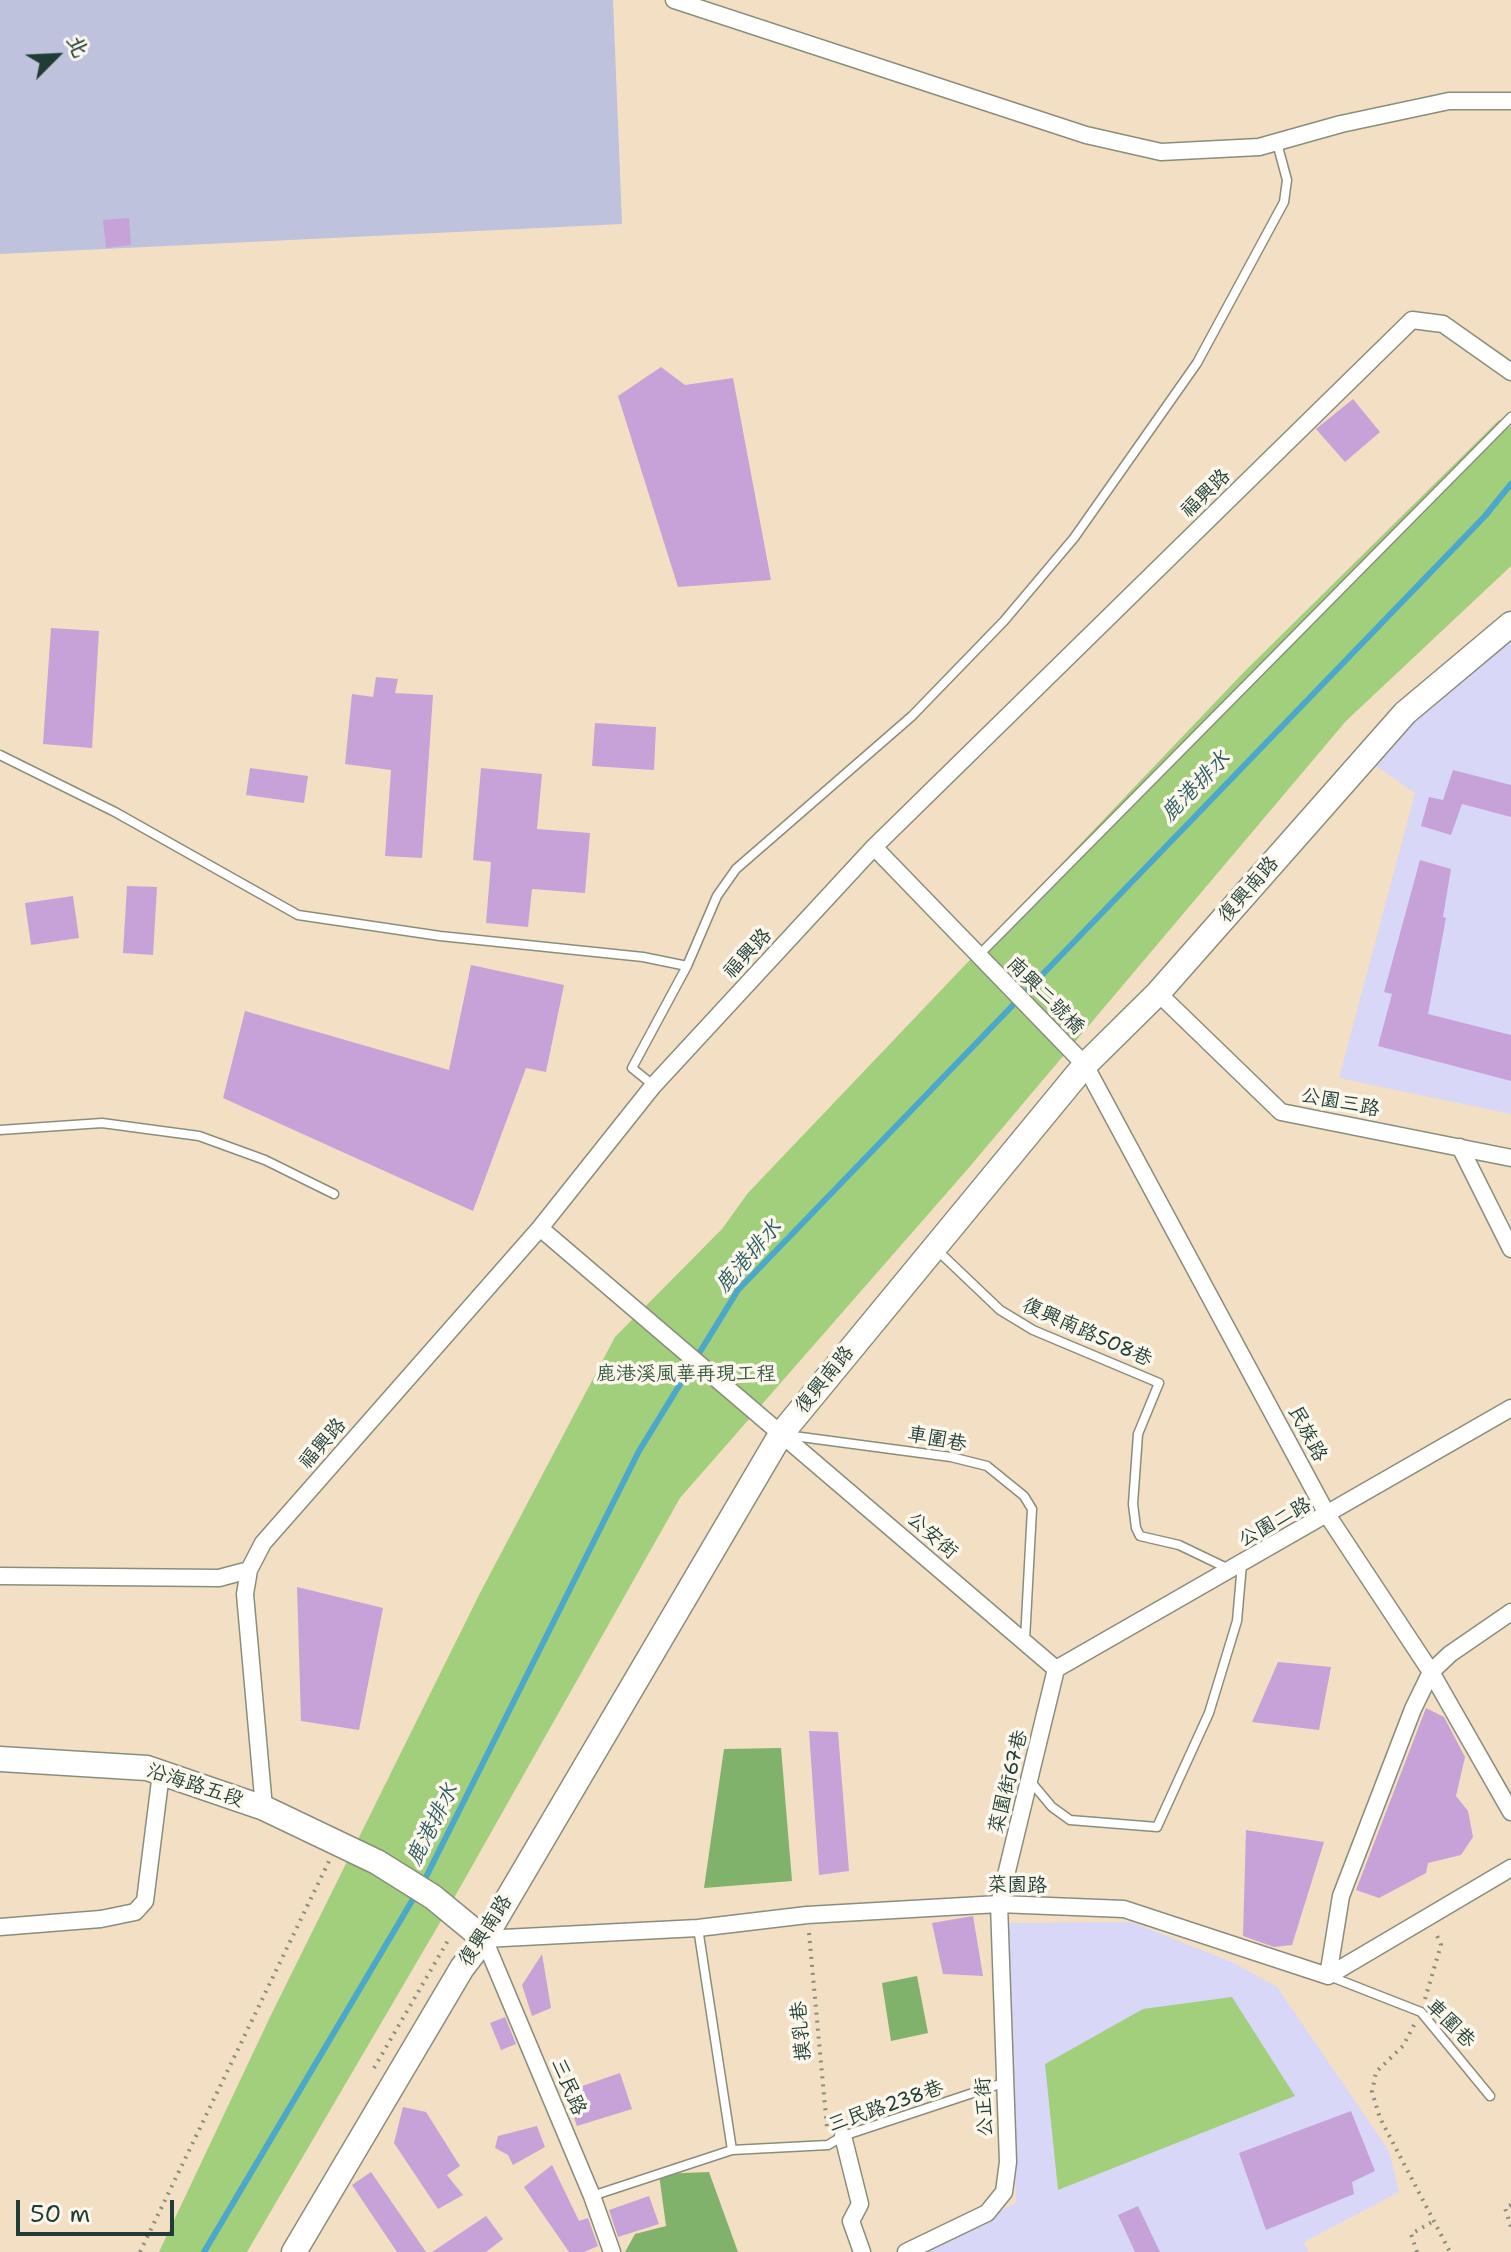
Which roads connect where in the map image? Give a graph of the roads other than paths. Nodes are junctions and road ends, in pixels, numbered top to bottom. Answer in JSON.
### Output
{"nodes":[{"id":1,"x":674,"y":0,"type":"edge"},
{"id":2,"x":1511,"y":101,"type":"edge"},
{"id":3,"x":1277,"y":143,"type":"junction"},
{"id":4,"x":1511,"y":372,"type":"edge"},
{"id":5,"x":1511,"y":417,"type":"edge"},
{"id":6,"x":1511,"y":624,"type":"edge"},
{"id":7,"x":0,"y":755,"type":"edge"},
{"id":8,"x":874,"y":847,"type":"junction"},
{"id":9,"x":978,"y":956,"type":"junction"},
{"id":10,"x":687,"y":966,"type":"junction"},
{"id":11,"x":1158,"y":993,"type":"junction"},
{"id":12,"x":1085,"y":1065,"type":"junction"},
{"id":13,"x":653,"y":1086,"type":"junction"},
{"id":14,"x":0,"y":1130,"type":"edge"},
{"id":15,"x":1460,"y":1147,"type":"junction"},
{"id":16,"x":1511,"y":1158,"type":"edge"},
{"id":17,"x":334,"y":1194,"type":"dead end"},
{"id":18,"x":540,"y":1228,"type":"junction"},
{"id":19,"x":934,"y":1246,"type":"junction"},
{"id":20,"x":1511,"y":1249,"type":"edge"},
{"id":21,"x":1511,"y":1408,"type":"edge"},
{"id":22,"x":781,"y":1434,"type":"junction"},
{"id":23,"x":1328,"y":1516,"type":"junction"},
{"id":24,"x":1237,"y":1566,"type":"junction"},
{"id":25,"x":249,"y":1570,"type":"junction"},
{"id":26,"x":0,"y":1576,"type":"edge"},
{"id":27,"x":1511,"y":1612,"type":"edge"},
{"id":28,"x":1025,"y":1643,"type":"junction"},
{"id":29,"x":1056,"y":1669,"type":"junction"},
{"id":30,"x":1431,"y":1672,"type":"junction"},
{"id":31,"x":0,"y":1759,"type":"edge"},
{"id":32,"x":161,"y":1773,"type":"junction"},
{"id":33,"x":1031,"y":1782,"type":"junction"},
{"id":34,"x":264,"y":1808,"type":"junction"},
{"id":35,"x":1511,"y":1812,"type":"edge"},
{"id":36,"x":1511,"y":1868,"type":"edge"},
{"id":37,"x":999,"y":1904,"type":"junction"},
{"id":38,"x":0,"y":1927,"type":"edge"},
{"id":39,"x":698,"y":1928,"type":"junction"},
{"id":40,"x":484,"y":1939,"type":"junction"},
{"id":41,"x":1328,"y":1976,"type":"junction"},
{"id":42,"x":1003,"y":2083,"type":"junction"},
{"id":43,"x":1490,"y":2096,"type":"dead end"},
{"id":44,"x":836,"y":2141,"type":"junction"},
{"id":45,"x":732,"y":2150,"type":"junction"},
{"id":46,"x":592,"y":2196,"type":"junction"},
{"id":47,"x":294,"y":2252,"type":"edge"},
{"id":48,"x":612,"y":2252,"type":"edge"},
{"id":49,"x":862,"y":2252,"type":"edge"},
{"id":50,"x":906,"y":2252,"type":"edge"}],
"edges":[{"from":1,"to":3,"type":"street"},
{"from":2,"to":3,"type":"street"},
{"from":3,"to":10,"type":"lane"},
{"from":4,"to":8,"type":"street","name":"福興路"},
{"from":5,"to":9,"type":"lane"},
{"from":6,"to":11,"type":"street","name":"復興南路"},
{"from":7,"to":10,"type":"lane"},
{"from":8,"to":9,"type":"street","name":"南興二號橋"},
{"from":8,"to":13,"type":"street","name":"福興路"},
{"from":9,"to":12,"type":"street","name":"南興二號橋"},
{"from":10,"to":13,"type":"lane"},
{"from":11,"to":12,"type":"street","name":"復興南路"},
{"from":11,"to":15,"type":"street","name":"公園三路"},
{"from":12,"to":19,"type":"street","name":"復興南路"},
{"from":12,"to":23,"type":"street","name":"民族路"},
{"from":13,"to":18,"type":"street","name":"福興路"},
{"from":14,"to":17,"type":"lane"},
{"from":15,"to":16,"type":"street","name":"公園三路"},
{"from":15,"to":20,"type":"street"},
{"from":18,"to":22,"type":"street","name":"公安街"},
{"from":18,"to":25,"type":"street","name":"福興路"},
{"from":19,"to":22,"type":"street","name":"復興南路"},
{"from":19,"to":24,"type":"lane","name":"復興南路508巷"},
{"from":21,"to":23,"type":"street","name":"公園二路"},
{"from":22,"to":28,"type":"street","name":"公安街"},
{"from":22,"to":28,"type":"lane","name":"車圍巷"},
{"from":22,"to":40,"type":"street","name":"復興南路"},
{"from":23,"to":24,"type":"street","name":"公園二路"},
{"from":23,"to":30,"type":"street","name":"民族路"},
{"from":24,"to":29,"type":"street","name":"公園二路"},
{"from":24,"to":33,"type":"lane"},
{"from":25,"to":26,"type":"street"},
{"from":25,"to":34,"type":"street","name":"福興路"},
{"from":27,"to":30,"type":"street"},
{"from":28,"to":29,"type":"street","name":"公安街"},
{"from":29,"to":33,"type":"street","name":"菜園街67巷"},
{"from":30,"to":35,"type":"street","name":"民族路"},
{"from":30,"to":41,"type":"street"},
{"from":31,"to":32,"type":"street","name":"沿海路五段"},
{"from":32,"to":34,"type":"street","name":"沿海路五段"},
{"from":32,"to":38,"type":"street"},
{"from":33,"to":37,"type":"street","name":"菜園街67巷"},
{"from":34,"to":40,"type":"street","name":"沿海路五段"},
{"from":36,"to":41,"type":"street"},
{"from":37,"to":39,"type":"street","name":"菜園路"},
{"from":37,"to":41,"type":"street","name":"菜園路"},
{"from":37,"to":42,"type":"street","name":"公正街"},
{"from":39,"to":40,"type":"street","name":"菜園路"},
{"from":39,"to":45,"type":"lane"},
{"from":40,"to":46,"type":"street","name":"三民路"},
{"from":40,"to":47,"type":"street","name":"復興南路"},
{"from":41,"to":43,"type":"lane","name":"車圍巷"},
{"from":42,"to":44,"type":"lane","name":"三民路238巷"},
{"from":42,"to":50,"type":"street","name":"公正街"},
{"from":44,"to":45,"type":"lane","name":"三民路238巷"},
{"from":44,"to":49,"type":"street"},
{"from":45,"to":46,"type":"lane","name":"三民路238巷"},
{"from":46,"to":48,"type":"street","name":"三民路"}]}
